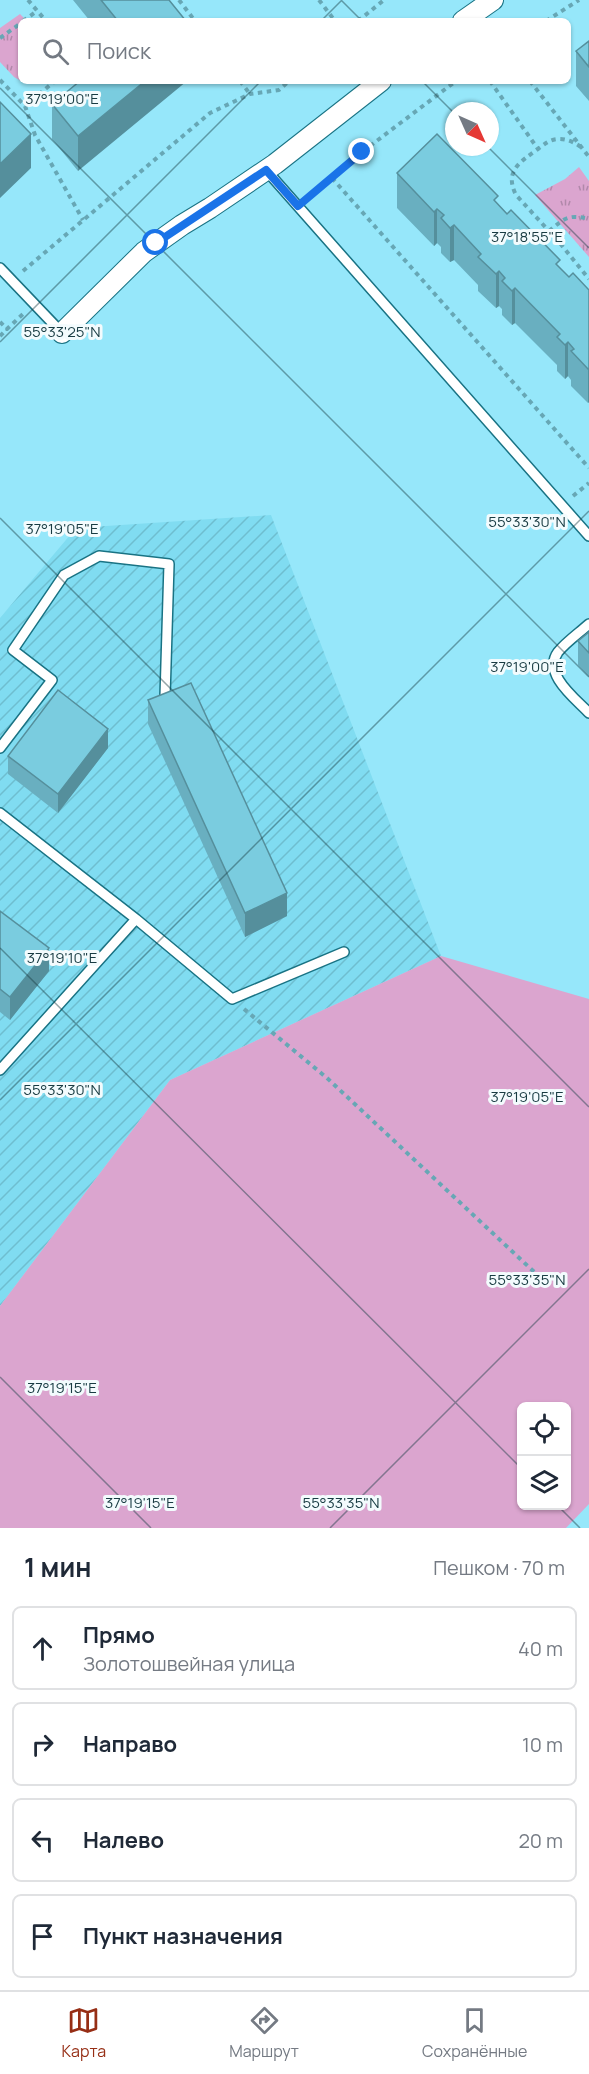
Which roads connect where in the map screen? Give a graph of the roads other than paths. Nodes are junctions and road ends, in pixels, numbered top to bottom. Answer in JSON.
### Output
{"nodes":[{"id":1,"x":493,"y":0,"type":"edge"},
{"id":2,"x":467,"y":18,"type":"edge"},
{"id":3,"x":377,"y":84,"type":"edge"},
{"id":4,"x":266,"y":170,"type":"junction"},
{"id":5,"x":0,"y":268,"type":"edge"},
{"id":6,"x":62,"y":333,"type":"joint"},
{"id":7,"x":589,"y":536,"type":"edge"},
{"id":8,"x":589,"y":624,"type":"edge"},
{"id":9,"x":165,"y":697,"type":"edge"},
{"id":10,"x":589,"y":713,"type":"edge"},
{"id":11,"x":0,"y":748,"type":"edge"},
{"id":12,"x":0,"y":813,"type":"edge"},
{"id":13,"x":136,"y":919,"type":"junction"},
{"id":14,"x":344,"y":952,"type":"dead end"},
{"id":15,"x":0,"y":1070,"type":"edge"}],
"edges":[{"from":1,"to":2,"type":"street"},
{"from":3,"to":4,"type":"street"},
{"from":4,"to":6,"type":"street"},
{"from":4,"to":7,"type":"lane"},
{"from":5,"to":6,"type":"lane"},
{"from":8,"to":10,"type":"lane"},
{"from":9,"to":11,"type":"lane"},
{"from":12,"to":13,"type":"lane"},
{"from":13,"to":14,"type":"lane"},
{"from":13,"to":15,"type":"lane"}]}
